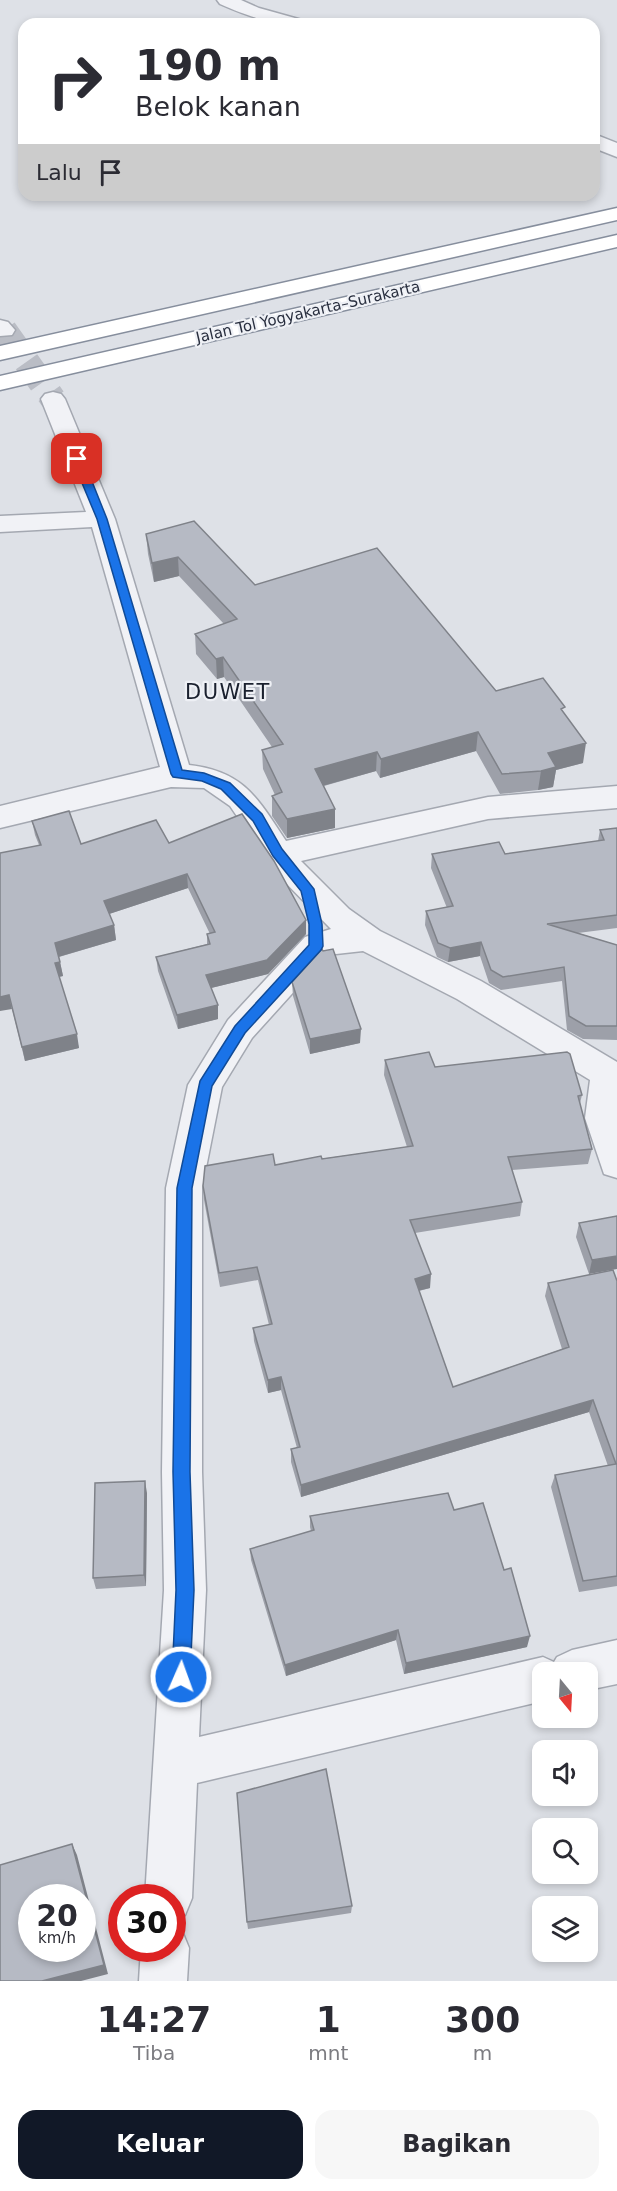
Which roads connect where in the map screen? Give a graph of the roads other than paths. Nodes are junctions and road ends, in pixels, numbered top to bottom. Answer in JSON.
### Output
{"nodes":[{"id":1,"x":226,"y":0,"type":"edge"},
{"id":2,"x":275,"y":18,"type":"edge"},
{"id":3,"x":600,"y":143,"type":"edge"},
{"id":4,"x":617,"y":151,"type":"edge"},
{"id":5,"x":617,"y":214,"type":"edge"},
{"id":6,"x":617,"y":241,"type":"edge"},
{"id":7,"x":1,"y":337,"type":"edge"},
{"id":8,"x":0,"y":383,"type":"edge"},
{"id":9,"x":53,"y":399,"type":"tunnel mouth"},
{"id":10,"x":102,"y":519,"type":"junction"},
{"id":11,"x":0,"y":524,"type":"edge"},
{"id":12,"x":177,"y":774,"type":"junction"},
{"id":13,"x":617,"y":797,"type":"edge"},
{"id":14,"x":0,"y":817,"type":"edge"},
{"id":15,"x":278,"y":853,"type":"junction"},
{"id":16,"x":308,"y":889,"type":"junction"},
{"id":17,"x":367,"y":939,"type":"junction"},
{"id":18,"x":316,"y":946,"type":"junction"},
{"id":19,"x":612,"y":1076,"type":"edge"},
{"id":20,"x":617,"y":1163,"type":"edge"},
{"id":21,"x":617,"y":1662,"type":"edge"},
{"id":22,"x":598,"y":1666,"type":"edge"},
{"id":23,"x":532,"y":1682,"type":"edge"},
{"id":24,"x":177,"y":1764,"type":"junction"},
{"id":25,"x":169,"y":1884,"type":"edge"},
{"id":26,"x":164,"y":1962,"type":"edge"},
{"id":27,"x":163,"y":1981,"type":"edge"}],
"edges":[{"from":1,"to":2,"type":"street"},
{"from":3,"to":4,"type":"street"},
{"from":5,"to":7,"type":"highway","name":"Jalan Tol Yogyakarta–Surakarta"},
{"from":6,"to":8,"type":"highway","name":"Jalan Tol Yogyakarta–Surakarta"},
{"from":9,"to":10,"type":"street"},
{"from":10,"to":11,"type":"street"},
{"from":10,"to":12,"type":"street"},
{"from":12,"to":14,"type":"street"},
{"from":12,"to":15,"type":"street"},
{"from":13,"to":15,"type":"street"},
{"from":15,"to":16,"type":"street"},
{"from":16,"to":17,"type":"street"},
{"from":16,"to":18,"type":"street"},
{"from":17,"to":18,"type":"street"},
{"from":17,"to":19,"type":"street"},
{"from":18,"to":24,"type":"street"},
{"from":19,"to":20,"type":"street"},
{"from":21,"to":22,"type":"street"},
{"from":23,"to":24,"type":"street"},
{"from":24,"to":25,"type":"street"},
{"from":26,"to":27,"type":"street"}]}
